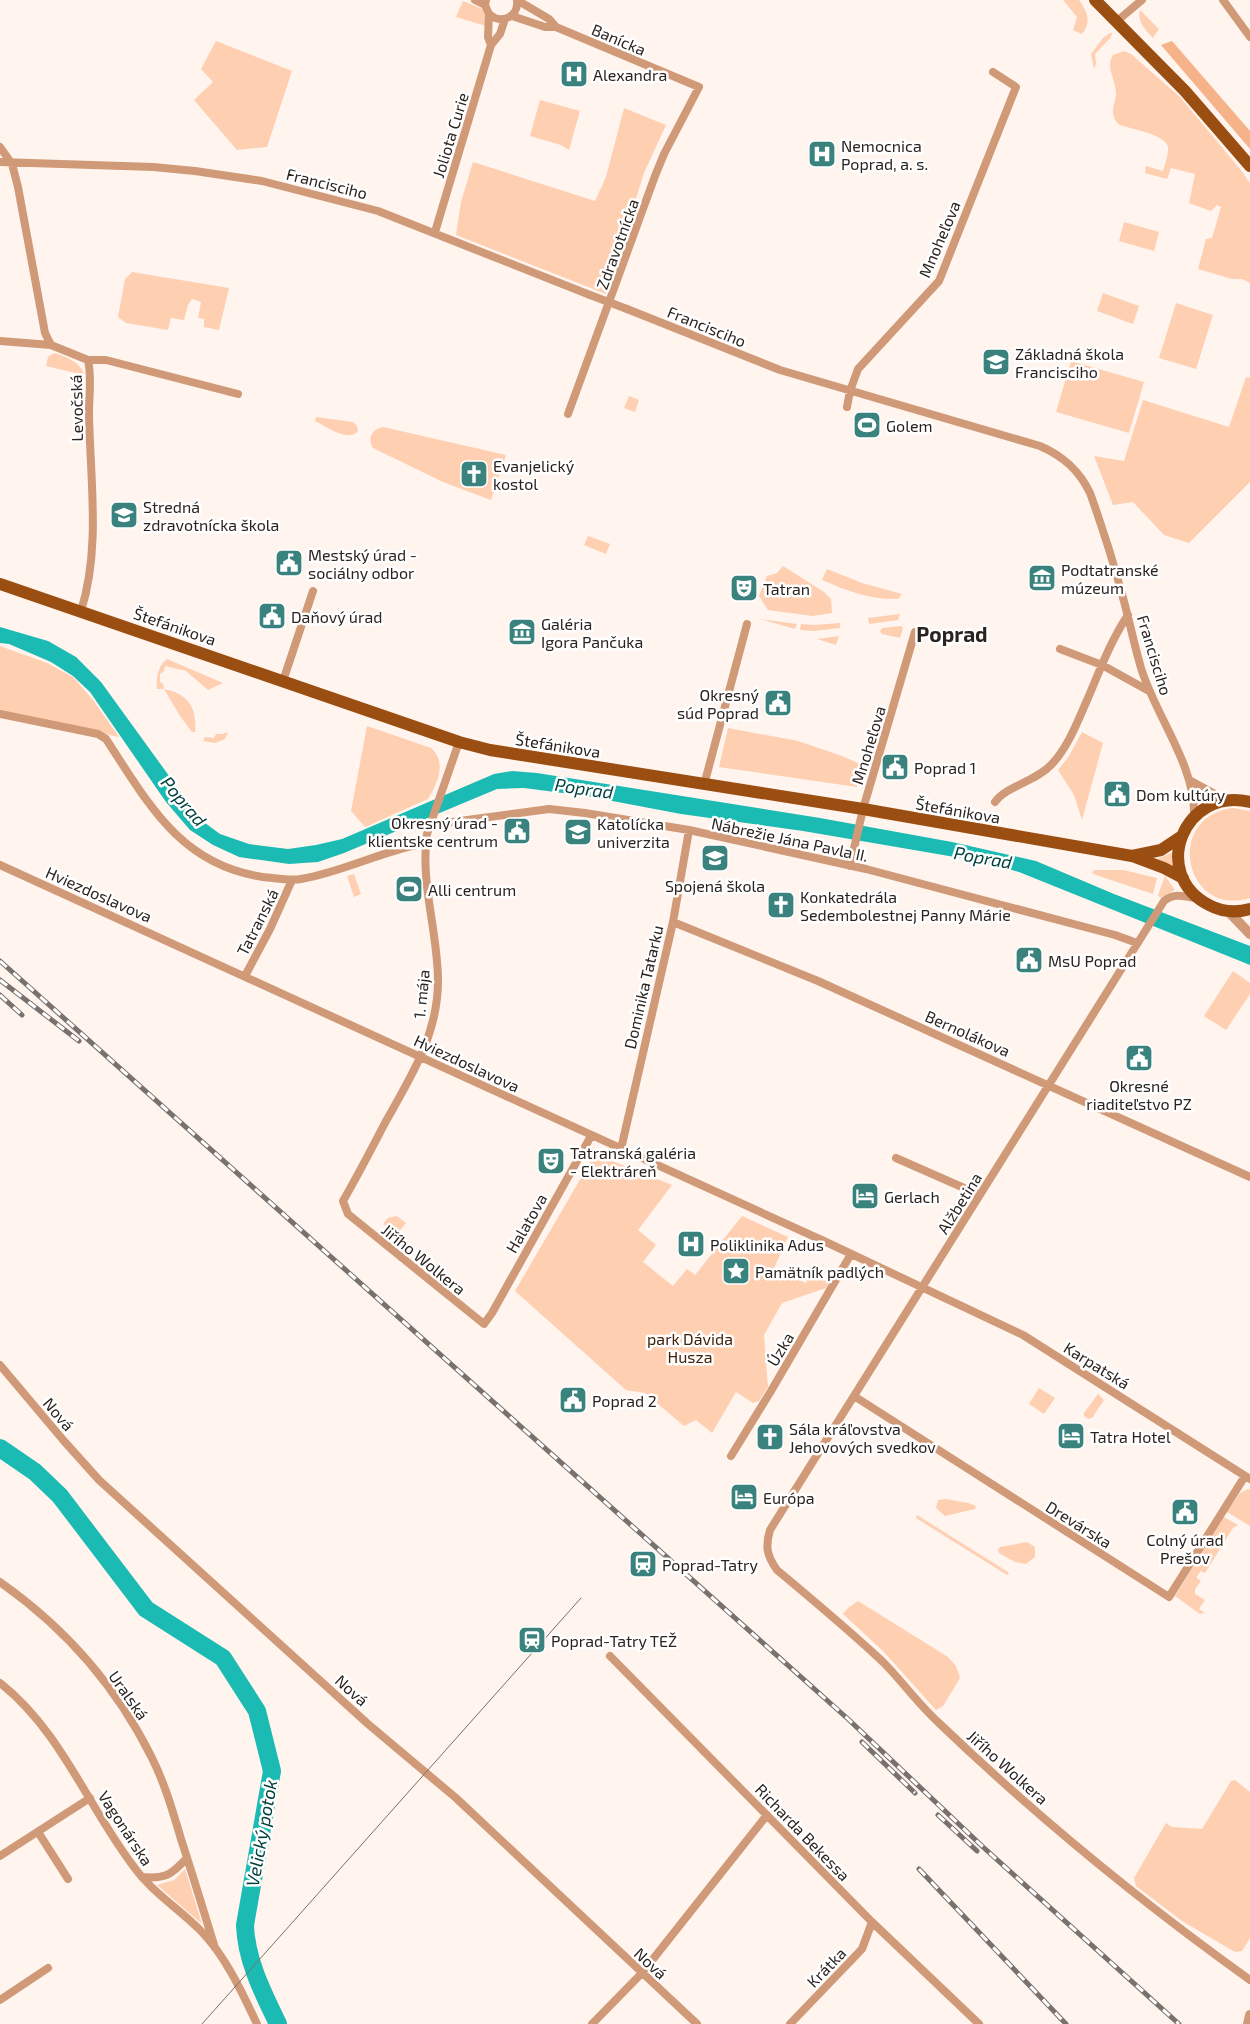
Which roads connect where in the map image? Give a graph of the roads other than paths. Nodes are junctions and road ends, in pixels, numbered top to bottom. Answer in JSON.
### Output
{"nodes":[{"id":1,"x":475,"y":0,"type":"edge"},
{"id":2,"x":517,"y":0,"type":"edge"},
{"id":3,"x":1095,"y":0,"type":"edge"},
{"id":4,"x":1142,"y":0,"type":"edge"},
{"id":5,"x":1223,"y":0,"type":"edge"},
{"id":6,"x":486,"y":3,"type":"edge"},
{"id":7,"x":489,"y":14,"type":"junction"},
{"id":8,"x":508,"y":18,"type":"junction"},
{"id":9,"x":1117,"y":21,"type":"junction"},
{"id":10,"x":556,"y":27,"type":"junction"},
{"id":11,"x":1250,"y":37,"type":"edge"},
{"id":12,"x":491,"y":45,"type":"junction"},
{"id":13,"x":993,"y":72,"type":"dead end"},
{"id":14,"x":699,"y":86,"type":"joint"},
{"id":15,"x":0,"y":147,"type":"edge"},
{"id":16,"x":0,"y":162,"type":"edge"},
{"id":17,"x":12,"y":164,"type":"junction"},
{"id":18,"x":1250,"y":166,"type":"edge"},
{"id":19,"x":435,"y":232,"type":"junction"},
{"id":20,"x":0,"y":342,"type":"edge"},
{"id":21,"x":52,"y":345,"type":"junction"},
{"id":22,"x":88,"y":360,"type":"junction"},
{"id":23,"x":850,"y":391,"type":"junction"},
{"id":24,"x":238,"y":394,"type":"dead end"},
{"id":25,"x":847,"y":407,"type":"dead end"},
{"id":26,"x":568,"y":414,"type":"dead end"},
{"id":27,"x":0,"y":584,"type":"edge"},
{"id":28,"x":313,"y":591,"type":"dead end"},
{"id":29,"x":81,"y":611,"type":"junction"},
{"id":30,"x":1128,"y":615,"type":"junction"},
{"id":31,"x":747,"y":624,"type":"dead end"},
{"id":32,"x":916,"y":632,"type":"dead end"},
{"id":33,"x":1060,"y":649,"type":"dead end"},
{"id":34,"x":1102,"y":665,"type":"junction"},
{"id":35,"x":283,"y":681,"type":"junction"},
{"id":36,"x":1149,"y":690,"type":"junction"},
{"id":37,"x":0,"y":714,"type":"edge"},
{"id":38,"x":459,"y":742,"type":"junction"},
{"id":39,"x":1190,"y":781,"type":"junction"},
{"id":40,"x":704,"y":784,"type":"junction"},
{"id":41,"x":1226,"y":800,"type":"junction"},
{"id":42,"x":994,"y":802,"type":"dead end"},
{"id":43,"x":1250,"y":802,"type":"edge"},
{"id":44,"x":862,"y":815,"type":"junction"},
{"id":45,"x":1194,"y":816,"type":"junction"},
{"id":46,"x":430,"y":825,"type":"junction"},
{"id":47,"x":689,"y":830,"type":"junction"},
{"id":48,"x":1182,"y":836,"type":"junction"},
{"id":49,"x":426,"y":843,"type":"junction"},
{"id":50,"x":1132,"y":856,"type":"junction"},
{"id":51,"x":0,"y":864,"type":"edge"},
{"id":52,"x":850,"y":866,"type":"junction"},
{"id":53,"x":1183,"y":878,"type":"junction"},
{"id":54,"x":292,"y":880,"type":"junction"},
{"id":55,"x":1197,"y":898,"type":"junction"},
{"id":56,"x":1250,"y":909,"type":"edge"},
{"id":57,"x":1228,"y":911,"type":"junction"},
{"id":58,"x":672,"y":922,"type":"junction"},
{"id":59,"x":1250,"y":934,"type":"edge"},
{"id":60,"x":1137,"y":943,"type":"junction"},
{"id":61,"x":245,"y":976,"type":"junction"},
{"id":62,"x":421,"y":1058,"type":"junction"},
{"id":63,"x":1049,"y":1085,"type":"junction"},
{"id":64,"x":591,"y":1136,"type":"junction"},
{"id":65,"x":621,"y":1149,"type":"junction"},
{"id":66,"x":896,"y":1158,"type":"dead end"},
{"id":67,"x":1250,"y":1177,"type":"edge"},
{"id":68,"x":980,"y":1195,"type":"junction"},
{"id":69,"x":348,"y":1214,"type":"joint"},
{"id":70,"x":850,"y":1254,"type":"junction"},
{"id":71,"x":922,"y":1288,"type":"junction"},
{"id":72,"x":484,"y":1324,"type":"joint"},
{"id":73,"x":0,"y":1365,"type":"edge"},
{"id":74,"x":854,"y":1396,"type":"junction"},
{"id":75,"x":731,"y":1456,"type":"dead end"},
{"id":76,"x":1248,"y":1477,"type":"edge"},
{"id":77,"x":767,"y":1553,"type":"joint"},
{"id":78,"x":0,"y":1582,"type":"edge"},
{"id":79,"x":610,"y":1656,"type":"dead end"},
{"id":80,"x":0,"y":1683,"type":"edge"},
{"id":81,"x":90,"y":1798,"type":"junction"},
{"id":82,"x":767,"y":1815,"type":"junction"},
{"id":83,"x":38,"y":1832,"type":"junction"},
{"id":84,"x":0,"y":1856,"type":"edge"},
{"id":85,"x":187,"y":1858,"type":"junction"},
{"id":86,"x":142,"y":1877,"type":"junction"},
{"id":87,"x":68,"y":1879,"type":"dead end"},
{"id":88,"x":872,"y":1922,"type":"junction"},
{"id":89,"x":215,"y":1948,"type":"junction"},
{"id":90,"x":48,"y":1968,"type":"dead end"},
{"id":91,"x":642,"y":1973,"type":"junction"},
{"id":92,"x":1250,"y":1980,"type":"edge"},
{"id":93,"x":0,"y":2000,"type":"edge"},
{"id":94,"x":1250,"y":2015,"type":"edge"},
{"id":95,"x":257,"y":2024,"type":"edge"},
{"id":96,"x":592,"y":2024,"type":"edge"},
{"id":97,"x":697,"y":2024,"type":"edge"},
{"id":98,"x":790,"y":2024,"type":"edge"},
{"id":99,"x":979,"y":2024,"type":"edge"},
{"id":100,"x":1248,"y":2024,"type":"edge"}],
"edges":[{"from":1,"to":6,"type":"street"},
{"from":2,"to":8,"type":"street","name":"Joliota Curie"},
{"from":2,"to":10,"type":"street","name":"Banícka"},
{"from":3,"to":9,"type":"main road"},
{"from":4,"to":9,"type":"street"},
{"from":5,"to":11,"type":"street"},
{"from":6,"to":7,"type":"street"},
{"from":7,"to":8,"type":"street","name":"Banícka"},
{"from":7,"to":12,"type":"street","name":"Joliota Curie"},
{"from":8,"to":10,"type":"street","name":"Banícka"},
{"from":8,"to":12,"type":"street","name":"Joliota Curie"},
{"from":9,"to":18,"type":"main road"},
{"from":10,"to":14,"type":"street","name":"Banícka"},
{"from":12,"to":19,"type":"street","name":"Joliota Curie"},
{"from":13,"to":23,"type":"street","name":"Mnoheľova"},
{"from":14,"to":26,"type":"street","name":"Zdravotnícka"},
{"from":15,"to":17,"type":"street"},
{"from":16,"to":17,"type":"street","name":"Francisciho"},
{"from":17,"to":19,"type":"street","name":"Francisciho"},
{"from":17,"to":21,"type":"street"},
{"from":19,"to":23,"type":"street","name":"Francisciho","bridge":true},
{"from":20,"to":21,"type":"street","name":"Levočská"},
{"from":21,"to":22,"type":"street","name":"Levočská"},
{"from":22,"to":24,"type":"street"},
{"from":22,"to":29,"type":"street","name":"Levočská"},
{"from":23,"to":25,"type":"street","name":"Mnoheľova"},
{"from":23,"to":30,"type":"street","name":"Francisciho"},
{"from":27,"to":29,"type":"main road","name":"Štefánikova"},
{"from":28,"to":35,"type":"street"},
{"from":29,"to":35,"type":"main road","name":"Štefánikova"},
{"from":30,"to":34,"type":"street"},
{"from":30,"to":36,"type":"street","name":"Francisciho"},
{"from":31,"to":40,"type":"street"},
{"from":32,"to":44,"type":"street","name":"Mnoheľova"},
{"from":33,"to":34,"type":"street"},
{"from":34,"to":36,"type":"street"},
{"from":34,"to":42,"type":"street"},
{"from":35,"to":38,"type":"main road","name":"Štefánikova"},
{"from":36,"to":39,"type":"street","name":"Francisciho"},
{"from":37,"to":54,"type":"street"},
{"from":38,"to":40,"type":"main road","name":"Štefánikova"},
{"from":38,"to":46,"type":"street","name":"1. mája"},
{"from":39,"to":41,"type":"street"},
{"from":39,"to":45,"type":"street","name":"Francisciho"},
{"from":40,"to":44,"type":"main road","name":"Štefánikova"},
{"from":41,"to":43,"type":"main road"},
{"from":41,"to":45,"type":"main road"},
{"from":44,"to":50,"type":"main road","name":"Štefánikova"},
{"from":44,"to":52,"type":"street","name":"Mnoheľova"},
{"from":45,"to":48,"type":"main road"},
{"from":46,"to":47,"type":"street","name":"Nábrežie Jána Pavla II."},
{"from":46,"to":49,"type":"street","name":"1. mája"},
{"from":47,"to":52,"type":"street","name":"Nábrežie Jána Pavla II."},
{"from":47,"to":58,"type":"street","name":"Dominika Tatarku"},
{"from":48,"to":50,"type":"main road","name":"Štefánikova"},
{"from":48,"to":53,"type":"main road"},
{"from":49,"to":54,"type":"street"},
{"from":49,"to":62,"type":"street","name":"1. mája"},
{"from":50,"to":53,"type":"main road","name":"Štefánikova"},
{"from":51,"to":61,"type":"street","name":"Hviezdoslavova"},
{"from":52,"to":60,"type":"street","name":"Nábrežie Jána Pavla II."},
{"from":53,"to":55,"type":"main road"},
{"from":54,"to":61,"type":"street","name":"Tatranská"},
{"from":55,"to":57,"type":"main road"},
{"from":55,"to":60,"type":"street","name":"Alžbetina"},
{"from":56,"to":57,"type":"main road"},
{"from":57,"to":59,"type":"street"},
{"from":58,"to":63,"type":"street","name":"Bernolákova"},
{"from":58,"to":65,"type":"street","name":"Dominika Tatarku"},
{"from":60,"to":63,"type":"street","name":"Alžbetina"},
{"from":61,"to":62,"type":"street","name":"Hviezdoslavova"},
{"from":62,"to":64,"type":"street","name":"Hviezdoslavova"},
{"from":62,"to":69,"type":"street","name":"1. mája"},
{"from":63,"to":67,"type":"street","name":"Bernolákova"},
{"from":63,"to":68,"type":"street","name":"Alžbetina"},
{"from":64,"to":65,"type":"street","name":"Hviezdoslavova"},
{"from":64,"to":72,"type":"street","name":"Halatova"},
{"from":65,"to":70,"type":"street","name":"Hviezdoslavova"},
{"from":66,"to":68,"type":"street"},
{"from":68,"to":71,"type":"street","name":"Alžbetina"},
{"from":69,"to":72,"type":"street","name":"Jiřího Wolkera"},
{"from":70,"to":71,"type":"street","name":"Hviezdoslavova"},
{"from":70,"to":75,"type":"street","name":"Úzka"},
{"from":71,"to":74,"type":"street","name":"Alžbetina"},
{"from":71,"to":76,"type":"street","name":"Karpatská"},
{"from":73,"to":91,"type":"street","name":"Nová"},
{"from":74,"to":76,"type":"street","name":"Drevárska"},
{"from":74,"to":77,"type":"street","name":"Alžbetina"},
{"from":77,"to":92,"type":"street","name":"Jiřího Wolkera"},
{"from":78,"to":85,"type":"street","name":"Uralská"},
{"from":79,"to":82,"type":"street","name":"Richarda Bekessa"},
{"from":80,"to":81,"type":"street","name":"Vagonárska"},
{"from":81,"to":83,"type":"street"},
{"from":81,"to":86,"type":"street","name":"Vagonárska"},
{"from":82,"to":88,"type":"street","name":"Richarda Bekessa"},
{"from":82,"to":91,"type":"street"},
{"from":83,"to":84,"type":"street"},
{"from":83,"to":87,"type":"street"},
{"from":85,"to":86,"type":"street"},
{"from":85,"to":89,"type":"street","name":"Uralská"},
{"from":86,"to":89,"type":"street","name":"Vagonárska"},
{"from":88,"to":98,"type":"street","name":"Krátka"},
{"from":88,"to":99,"type":"street","name":"Richarda Bekessa"},
{"from":89,"to":95,"type":"street","name":"Vagonárska"},
{"from":90,"to":93,"type":"street"},
{"from":91,"to":96,"type":"street"},
{"from":91,"to":97,"type":"street","name":"Nová"},
{"from":94,"to":100,"type":"street"}]}
